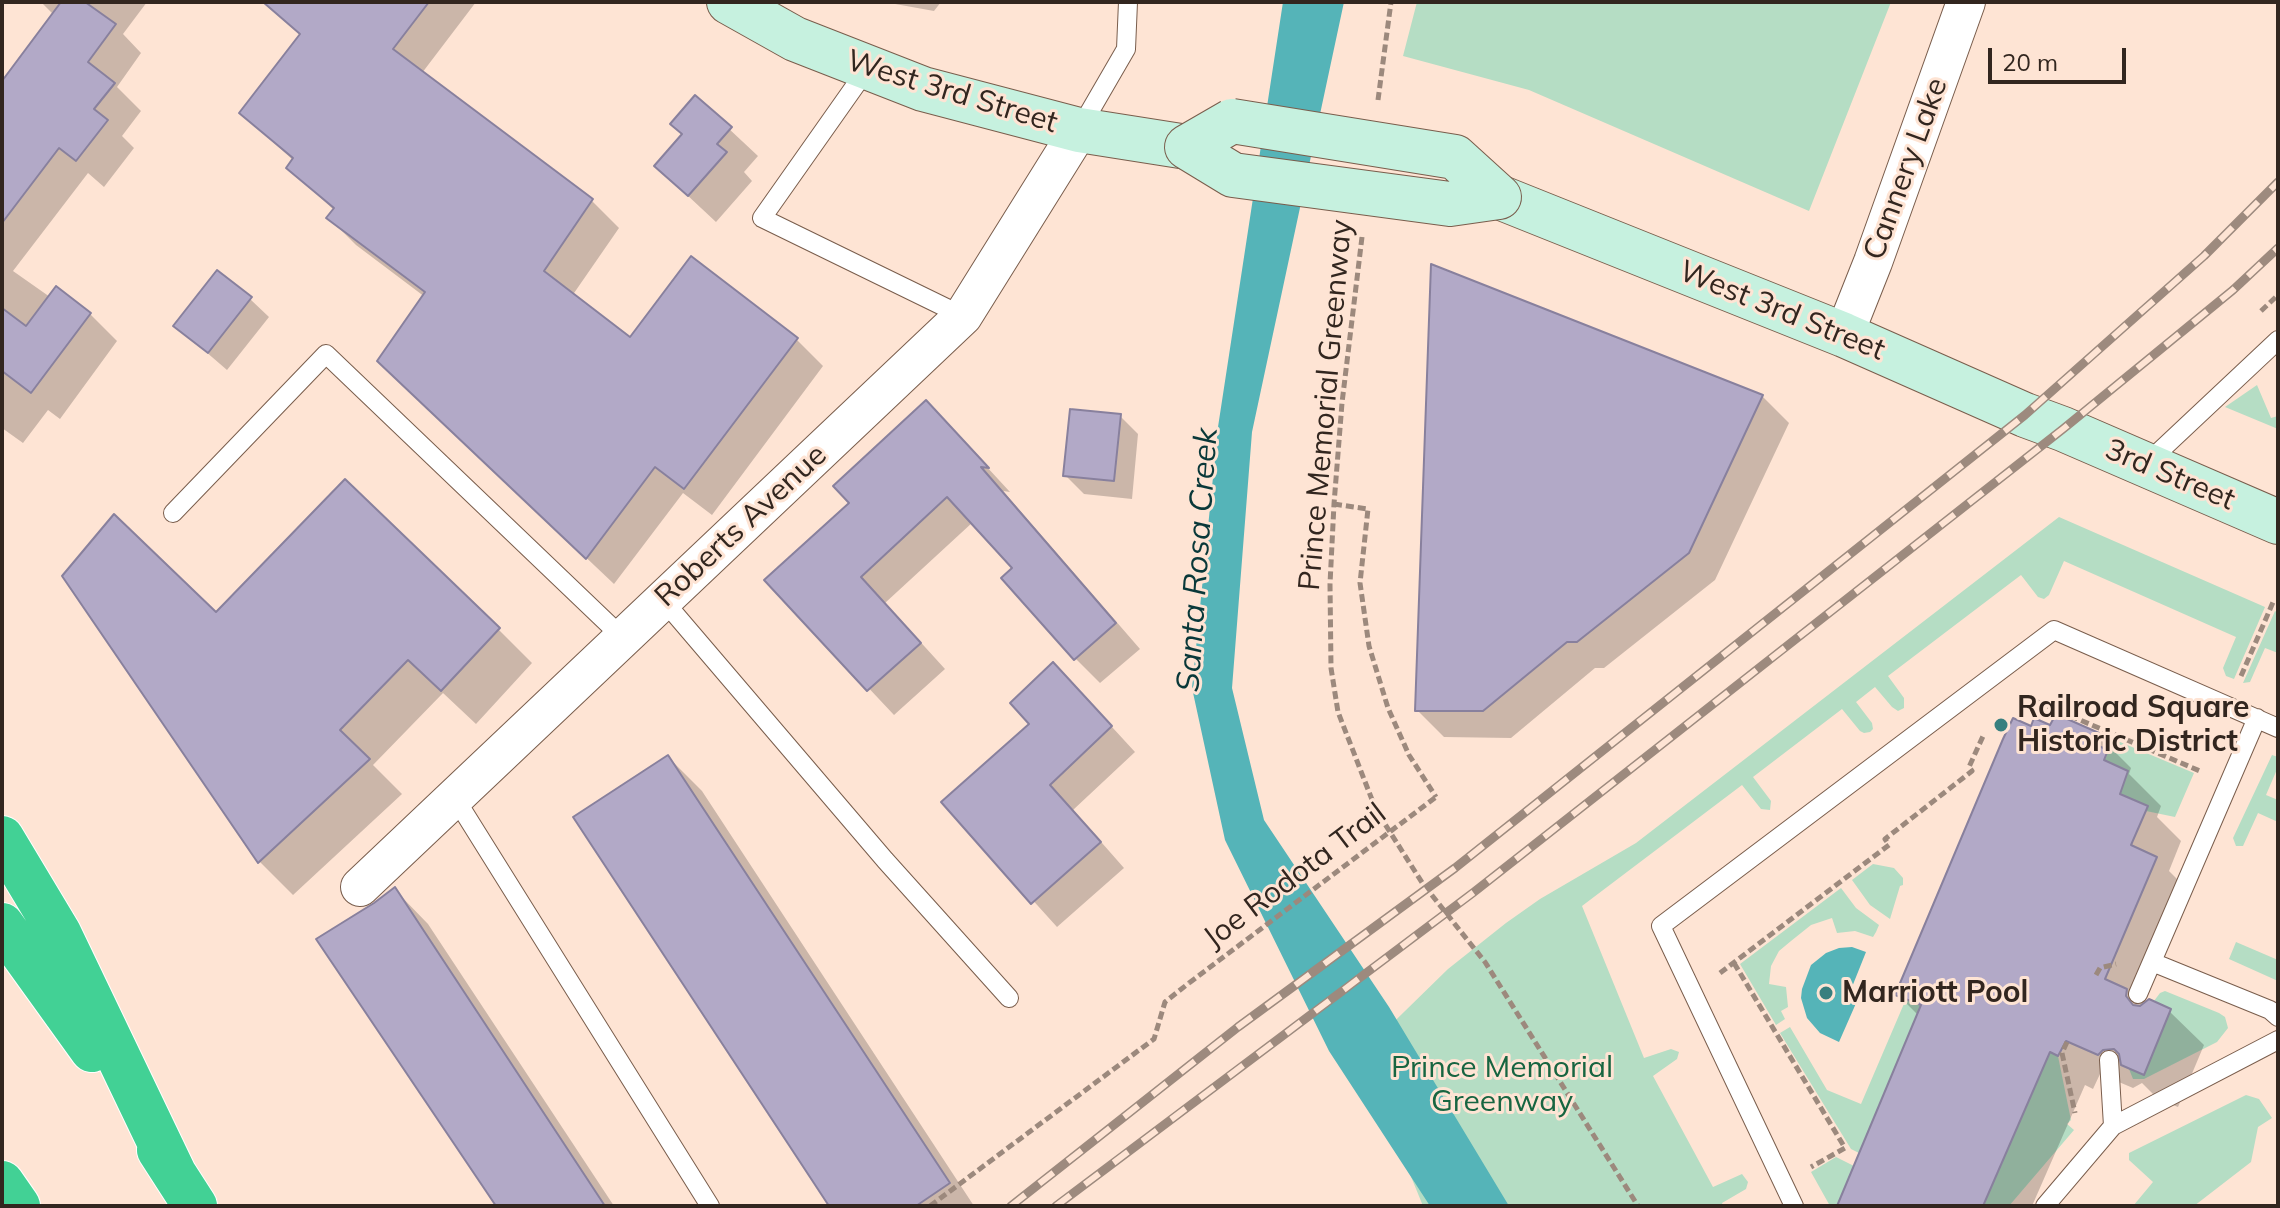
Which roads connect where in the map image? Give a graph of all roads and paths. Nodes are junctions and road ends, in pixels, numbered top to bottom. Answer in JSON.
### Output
{"nodes":[{"id":1,"x":729,"y":2,"type":"edge"},
{"id":2,"x":1128,"y":2,"type":"edge"},
{"id":3,"x":1391,"y":2,"type":"edge"},
{"id":4,"x":1966,"y":2,"type":"edge"},
{"id":5,"x":867,"y":69,"type":"junction"},
{"id":6,"x":1377,"y":111,"type":"dead end"},
{"id":7,"x":1079,"y":130,"type":"junction"},
{"id":8,"x":1362,"y":234,"type":"dead end"},
{"id":9,"x":963,"y":316,"type":"junction"},
{"id":10,"x":1844,"y":335,"type":"junction"},
{"id":11,"x":2278,"y":340,"type":"edge"},
{"id":12,"x":2063,"y":429,"type":"joint"},
{"id":13,"x":2145,"y":465,"type":"junction"},
{"id":14,"x":1334,"y":504,"type":"junction"},
{"id":15,"x":173,"y":513,"type":"dead end"},
{"id":16,"x":2278,"y":522,"type":"edge"},
{"id":17,"x":663,"y":600,"type":"junction"},
{"id":18,"x":2274,"y":600,"type":"dead end"},
{"id":19,"x":623,"y":638,"type":"junction"},
{"id":20,"x":2239,"y":681,"type":"dead end"},
{"id":21,"x":2026,"y":697,"type":"dead end"},
{"id":22,"x":2257,"y":718,"type":"junction"},
{"id":23,"x":2278,"y":728,"type":"edge"},
{"id":24,"x":1984,"y":734,"type":"dead end"},
{"id":25,"x":2200,"y":771,"type":"dead end"},
{"id":26,"x":455,"y":798,"type":"junction"},
{"id":27,"x":2,"y":838,"type":"edge"},
{"id":28,"x":360,"y":887,"type":"dead end"},
{"id":29,"x":2,"y":925,"type":"edge"},
{"id":30,"x":2152,"y":962,"type":"junction"},
{"id":31,"x":1734,"y":963,"type":"junction"},
{"id":32,"x":1713,"y":979,"type":"dead end"},
{"id":33,"x":2138,"y":994,"type":"dead end"},
{"id":34,"x":1009,"y":998,"type":"dead end"},
{"id":35,"x":2278,"y":1017,"type":"edge"},
{"id":36,"x":2278,"y":1040,"type":"edge"},
{"id":37,"x":2067,"y":1042,"type":"dead end"},
{"id":38,"x":2109,"y":1060,"type":"dead end"},
{"id":39,"x":2075,"y":1113,"type":"dead end"},
{"id":40,"x":2113,"y":1126,"type":"junction"},
{"id":41,"x":1807,"y":1169,"type":"dead end"},
{"id":42,"x":2,"y":1183,"type":"edge"},
{"id":43,"x":185,"y":1190,"type":"edge"},
{"id":44,"x":18,"y":1206,"type":"edge"},
{"id":45,"x":710,"y":1206,"type":"edge"},
{"id":46,"x":930,"y":1206,"type":"edge"},
{"id":47,"x":1638,"y":1206,"type":"edge"},
{"id":48,"x":1794,"y":1206,"type":"edge"},
{"id":49,"x":2045,"y":1206,"type":"edge"}],
"edges":[{"from":1,"to":5,"type":"main road","name":"West 3rd Street"},
{"from":2,"to":7,"type":"lane"},
{"from":3,"to":6,"type":"path"},
{"from":4,"to":10,"type":"street","name":"Cannery Lake"},
{"from":5,"to":7,"type":"main road","name":"West 3rd Street"},
{"from":5,"to":9,"type":"lane"},
{"from":7,"to":9,"type":"street","name":"Roberts Avenue"},
{"from":7,"to":10,"type":"main road","name":"West 3rd Street","bridge":true},
{"from":8,"to":14,"type":"path","name":"Prince Memorial Greenway"},
{"from":9,"to":17,"type":"street","name":"Roberts Avenue"},
{"from":10,"to":12,"type":"main road","name":"West 3rd Street"},
{"from":11,"to":13,"type":"lane"},
{"from":12,"to":13,"type":"main road","name":"3rd Street"},
{"from":13,"to":16,"type":"main road","name":"3rd Street"},
{"from":14,"to":46,"type":"path","name":"Joe Rodota Trail","bridge":true},
{"from":14,"to":47,"type":"path","name":"Prince Memorial Greenway"},
{"from":15,"to":19,"type":"lane"},
{"from":17,"to":19,"type":"street","name":"Roberts Avenue"},
{"from":17,"to":34,"type":"lane"},
{"from":18,"to":20,"type":"path"},
{"from":19,"to":26,"type":"street","name":"Roberts Avenue"},
{"from":21,"to":25,"type":"path"},
{"from":22,"to":23,"type":"lane"},
{"from":22,"to":30,"type":"lane"},
{"from":22,"to":48,"type":"lane"},
{"from":24,"to":31,"type":"path"},
{"from":26,"to":28,"type":"street","name":"Roberts Avenue"},
{"from":26,"to":45,"type":"lane"},
{"from":27,"to":43,"type":"highway"},
{"from":29,"to":43,"type":"highway"},
{"from":30,"to":33,"type":"lane"},
{"from":30,"to":35,"type":"lane"},
{"from":31,"to":32,"type":"path"},
{"from":31,"to":41,"type":"path"},
{"from":36,"to":40,"type":"lane"},
{"from":37,"to":39,"type":"path"},
{"from":38,"to":40,"type":"lane"},
{"from":40,"to":49,"type":"lane"},
{"from":42,"to":44,"type":"highway"}]}
